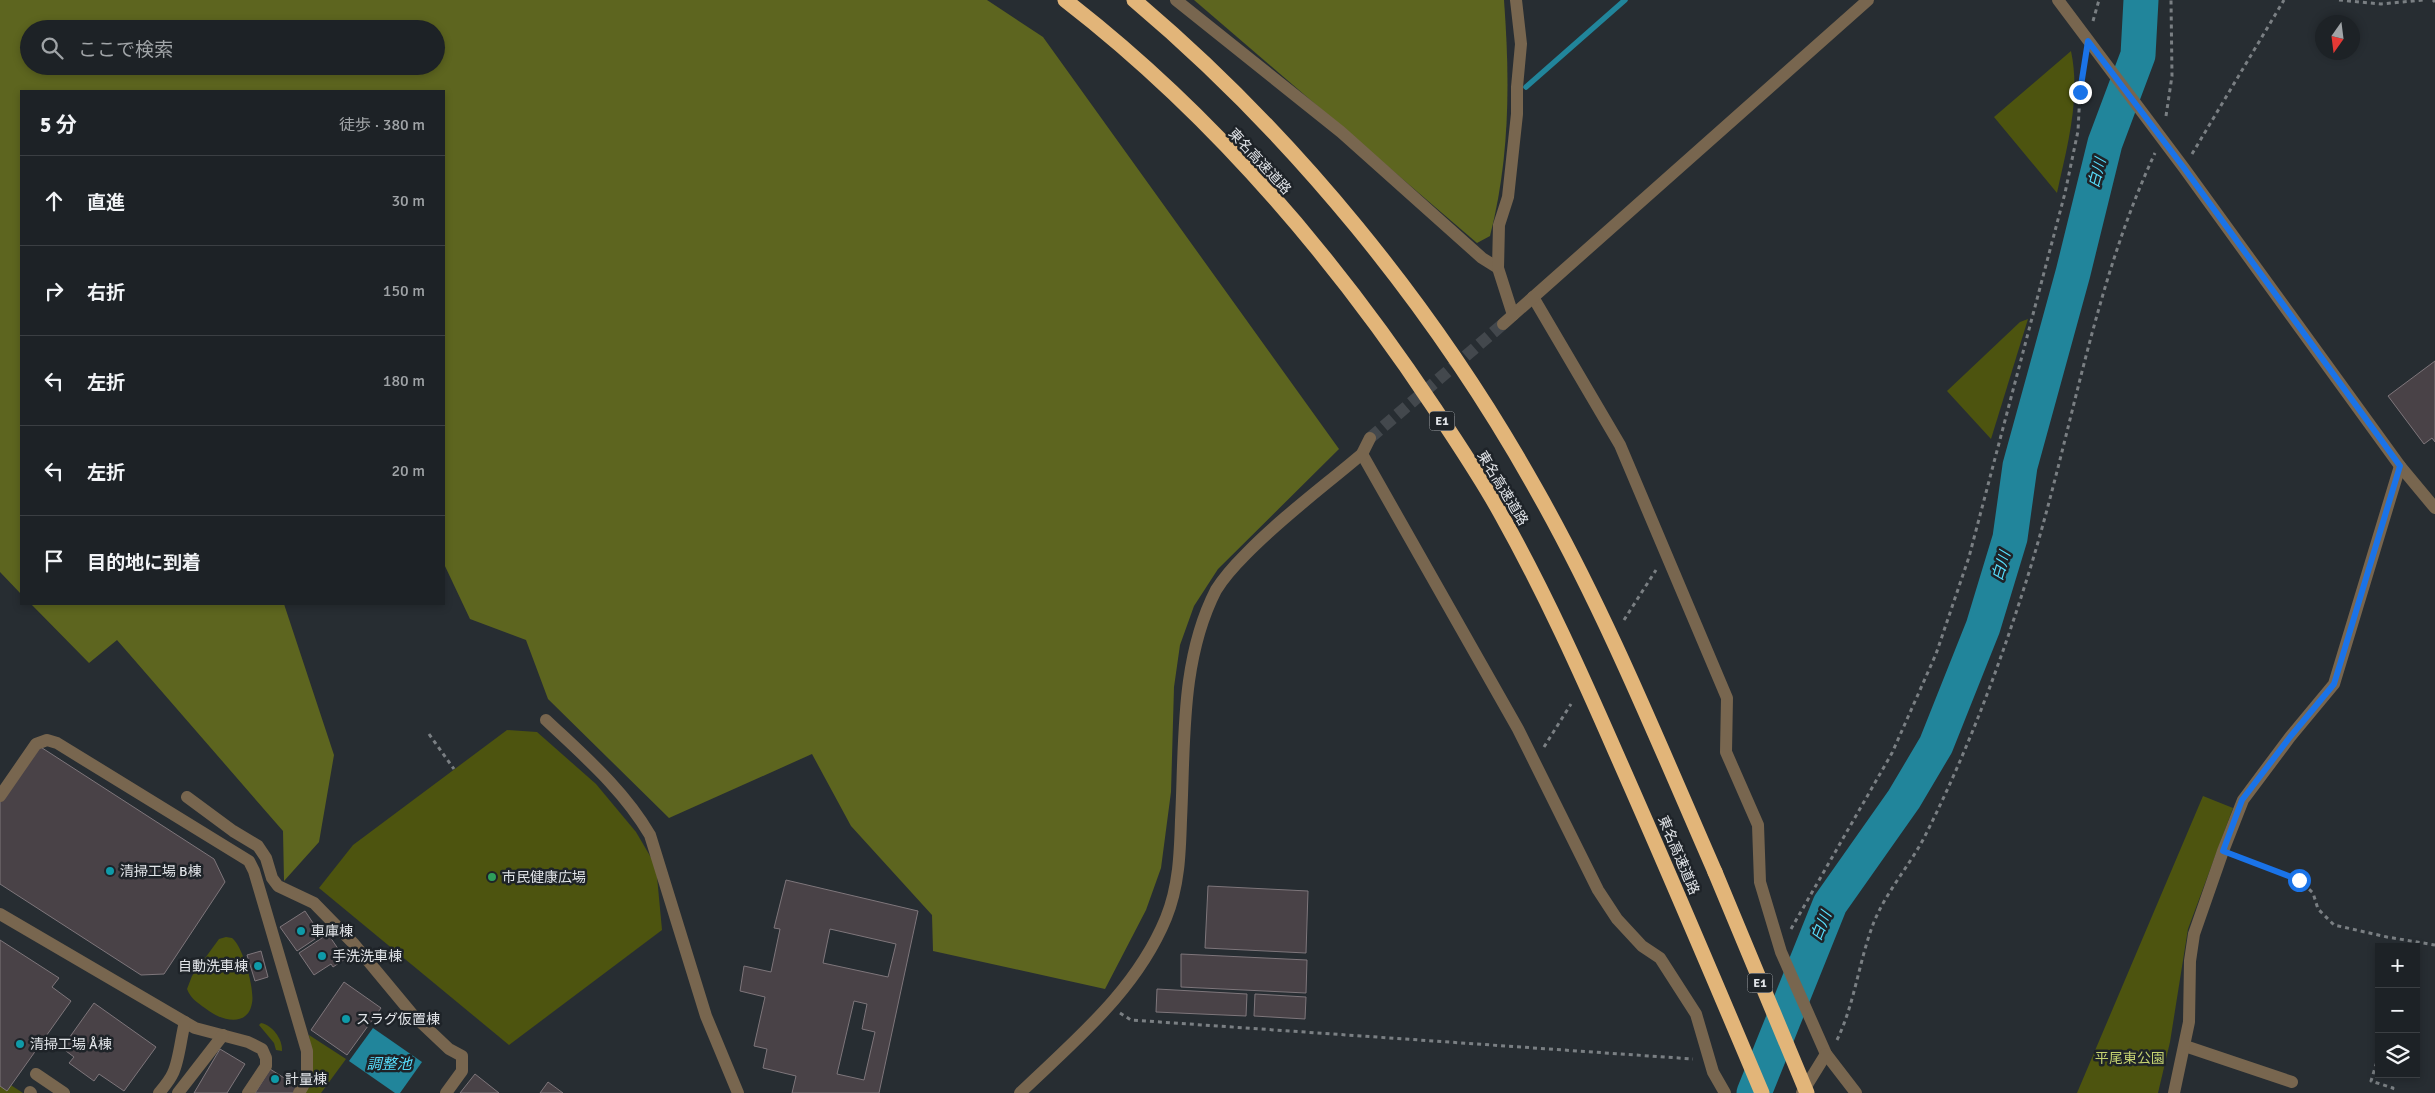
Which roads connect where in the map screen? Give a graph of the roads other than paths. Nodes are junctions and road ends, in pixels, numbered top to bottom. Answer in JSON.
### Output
{"nodes":[{"id":1,"x":1065,"y":0,"type":"edge"},
{"id":2,"x":1134,"y":0,"type":"edge"},
{"id":3,"x":1176,"y":0,"type":"edge"},
{"id":4,"x":1516,"y":0,"type":"edge"},
{"id":5,"x":1868,"y":0,"type":"edge"},
{"id":6,"x":2058,"y":0,"type":"edge"},
{"id":7,"x":1498,"y":268,"type":"junction"},
{"id":8,"x":1533,"y":297,"type":"junction"},
{"id":9,"x":1513,"y":315,"type":"junction"},
{"id":10,"x":1503,"y":324,"type":"tunnel mouth"},
{"id":11,"x":1370,"y":438,"type":"tunnel mouth"},
{"id":12,"x":1362,"y":454,"type":"junction"},
{"id":13,"x":2400,"y":466,"type":"junction"},
{"id":14,"x":2435,"y":508,"type":"edge"},
{"id":15,"x":546,"y":720,"type":"dead end"},
{"id":16,"x":0,"y":796,"type":"edge"},
{"id":17,"x":187,"y":797,"type":"dead end"},
{"id":18,"x":0,"y":914,"type":"edge"},
{"id":19,"x":185,"y":1022,"type":"junction"},
{"id":20,"x":223,"y":1035,"type":"junction"},
{"id":21,"x":2185,"y":1046,"type":"junction"},
{"id":22,"x":1826,"y":1054,"type":"junction"},
{"id":23,"x":36,"y":1074,"type":"dead end"},
{"id":24,"x":2292,"y":1082,"type":"dead end"},
{"id":25,"x":64,"y":1093,"type":"edge"},
{"id":26,"x":159,"y":1093,"type":"edge"},
{"id":27,"x":178,"y":1093,"type":"edge"},
{"id":28,"x":248,"y":1093,"type":"edge"},
{"id":29,"x":299,"y":1093,"type":"edge"},
{"id":30,"x":446,"y":1093,"type":"edge"},
{"id":31,"x":738,"y":1093,"type":"edge"},
{"id":32,"x":1020,"y":1093,"type":"edge"},
{"id":33,"x":1725,"y":1093,"type":"edge"},
{"id":34,"x":1762,"y":1093,"type":"edge"},
{"id":35,"x":1802,"y":1093,"type":"edge"},
{"id":36,"x":1807,"y":1093,"type":"edge"},
{"id":37,"x":1856,"y":1093,"type":"edge"},
{"id":38,"x":2174,"y":1093,"type":"edge"}],
"edges":[{"from":1,"to":34,"type":"highway","name":"東名高速道路","number":"E1"},
{"from":2,"to":36,"type":"highway","name":"東名高速道路","number":"E1","bridge":true},
{"from":3,"to":7,"type":"street"},
{"from":4,"to":7,"type":"street"},
{"from":5,"to":8,"type":"street"},
{"from":6,"to":13,"type":"street"},
{"from":7,"to":9,"type":"street"},
{"from":8,"to":9,"type":"street"},
{"from":8,"to":22,"type":"street"},
{"from":9,"to":10,"type":"street"},
{"from":11,"to":12,"type":"street"},
{"from":12,"to":32,"type":"street"},
{"from":12,"to":33,"type":"street"},
{"from":13,"to":14,"type":"street"},
{"from":13,"to":21,"type":"street"},
{"from":15,"to":31,"type":"street"},
{"from":16,"to":29,"type":"street"},
{"from":17,"to":30,"type":"street"},
{"from":18,"to":19,"type":"street"},
{"from":19,"to":20,"type":"street"},
{"from":19,"to":26,"type":"street"},
{"from":20,"to":27,"type":"street"},
{"from":20,"to":28,"type":"street"},
{"from":21,"to":24,"type":"street"},
{"from":21,"to":38,"type":"street"},
{"from":22,"to":35,"type":"street"},
{"from":22,"to":37,"type":"street"},
{"from":23,"to":25,"type":"street"}]}
